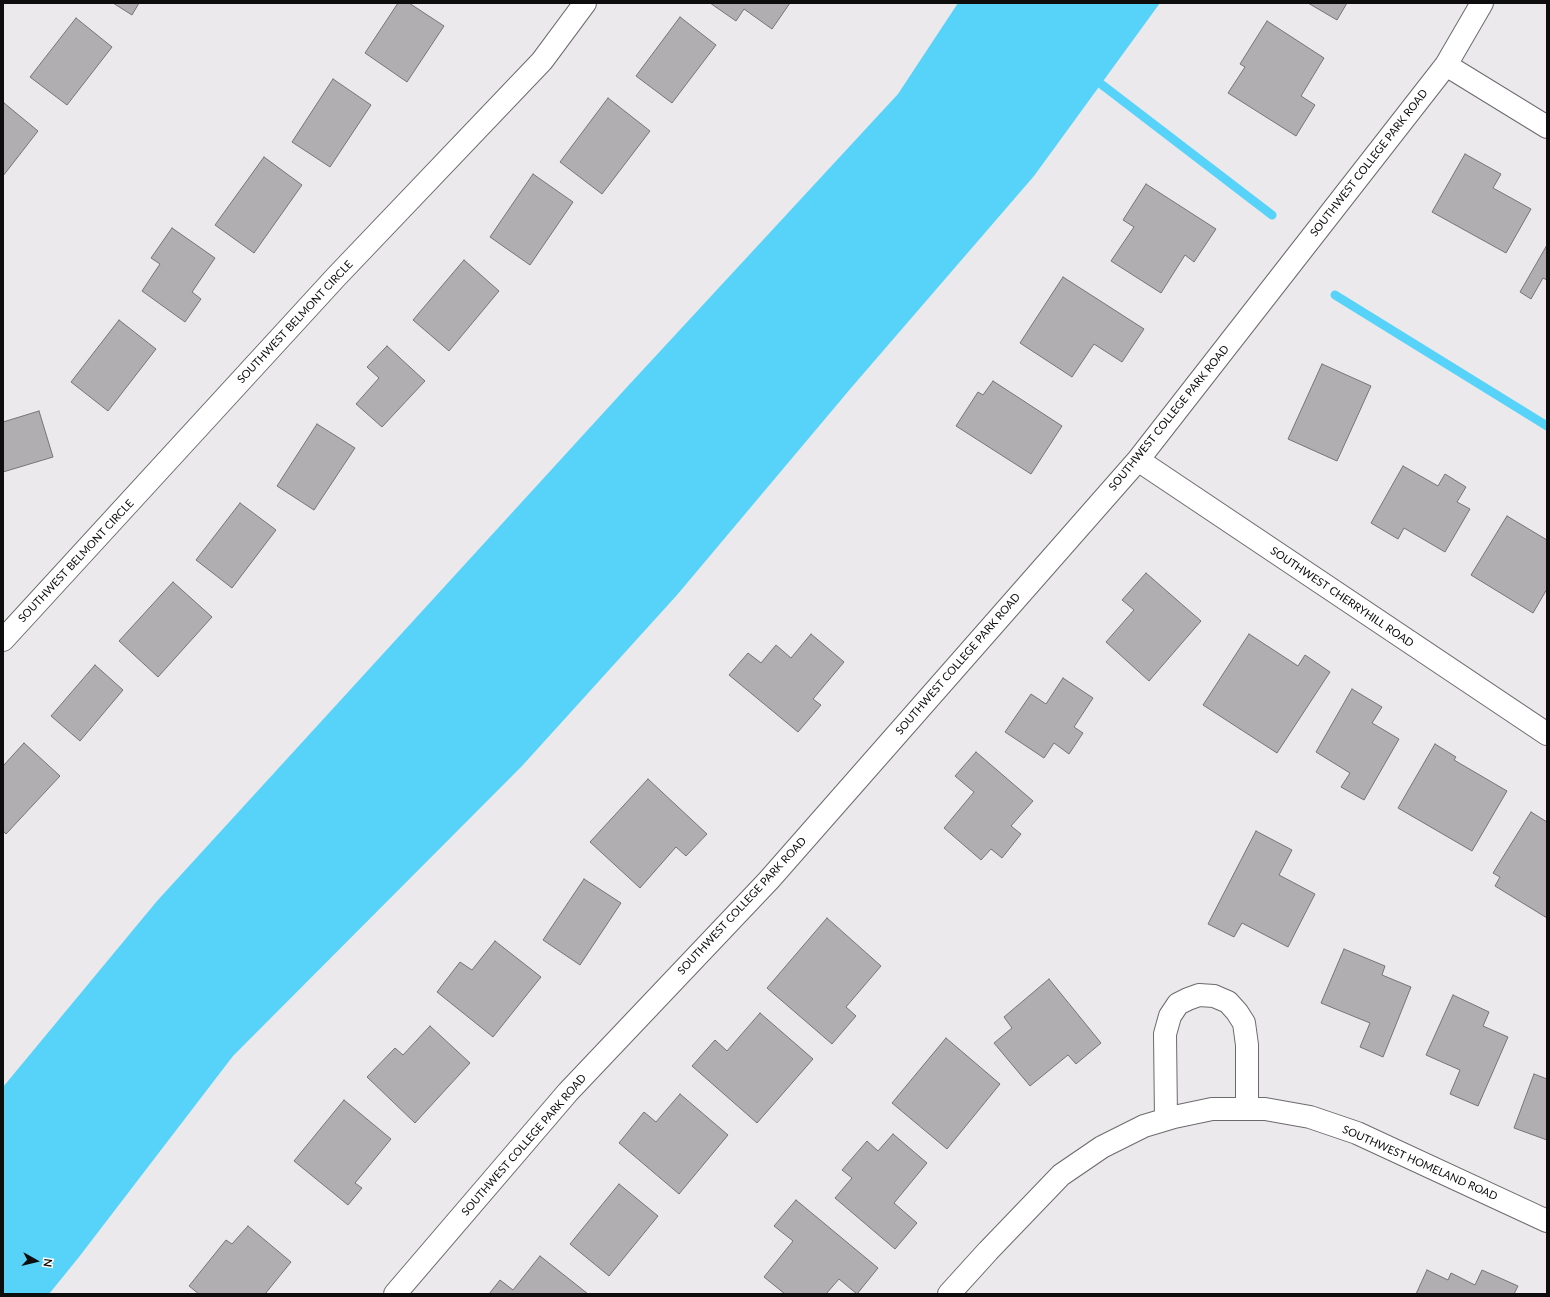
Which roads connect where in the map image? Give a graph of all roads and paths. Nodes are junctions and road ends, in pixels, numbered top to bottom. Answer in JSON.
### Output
{"nodes":[{"id":1,"x":585,"y":3,"type":"edge"},
{"id":2,"x":1482,"y":3,"type":"edge"},
{"id":3,"x":1446,"y":65,"type":"junction"},
{"id":4,"x":1547,"y":127,"type":"edge"},
{"id":5,"x":1138,"y":460,"type":"junction"},
{"id":6,"x":5,"y":632,"type":"edge"},
{"id":7,"x":1547,"y":734,"type":"edge"},
{"id":8,"x":1247,"y":1109,"type":"junction"},
{"id":9,"x":1166,"y":1119,"type":"junction"},
{"id":10,"x":1547,"y":1221,"type":"edge"},
{"id":11,"x":396,"y":1294,"type":"edge"},
{"id":12,"x":950,"y":1294,"type":"edge"}],
"edges":[{"from":1,"to":6,"type":"street","name":"SOUTHWEST BELMONT CIRCLE"},
{"from":2,"to":3,"type":"street","name":"SOUTHWEST COLLEGE PARK ROAD"},
{"from":3,"to":4,"type":"street"},
{"from":3,"to":5,"type":"street","name":"SOUTHWEST COLLEGE PARK ROAD"},
{"from":5,"to":7,"type":"street","name":"SOUTHWEST CHERRYHILL ROAD"},
{"from":5,"to":11,"type":"street","name":"SOUTHWEST COLLEGE PARK ROAD"},
{"from":8,"to":9,"type":"street","name":"SOUTHWEST HOMELAND ROAD"},
{"from":8,"to":9,"type":"street"},
{"from":8,"to":10,"type":"street","name":"SOUTHWEST HOMELAND ROAD"},
{"from":9,"to":12,"type":"street","name":"SOUTHWEST HOMELAND ROAD"}]}
